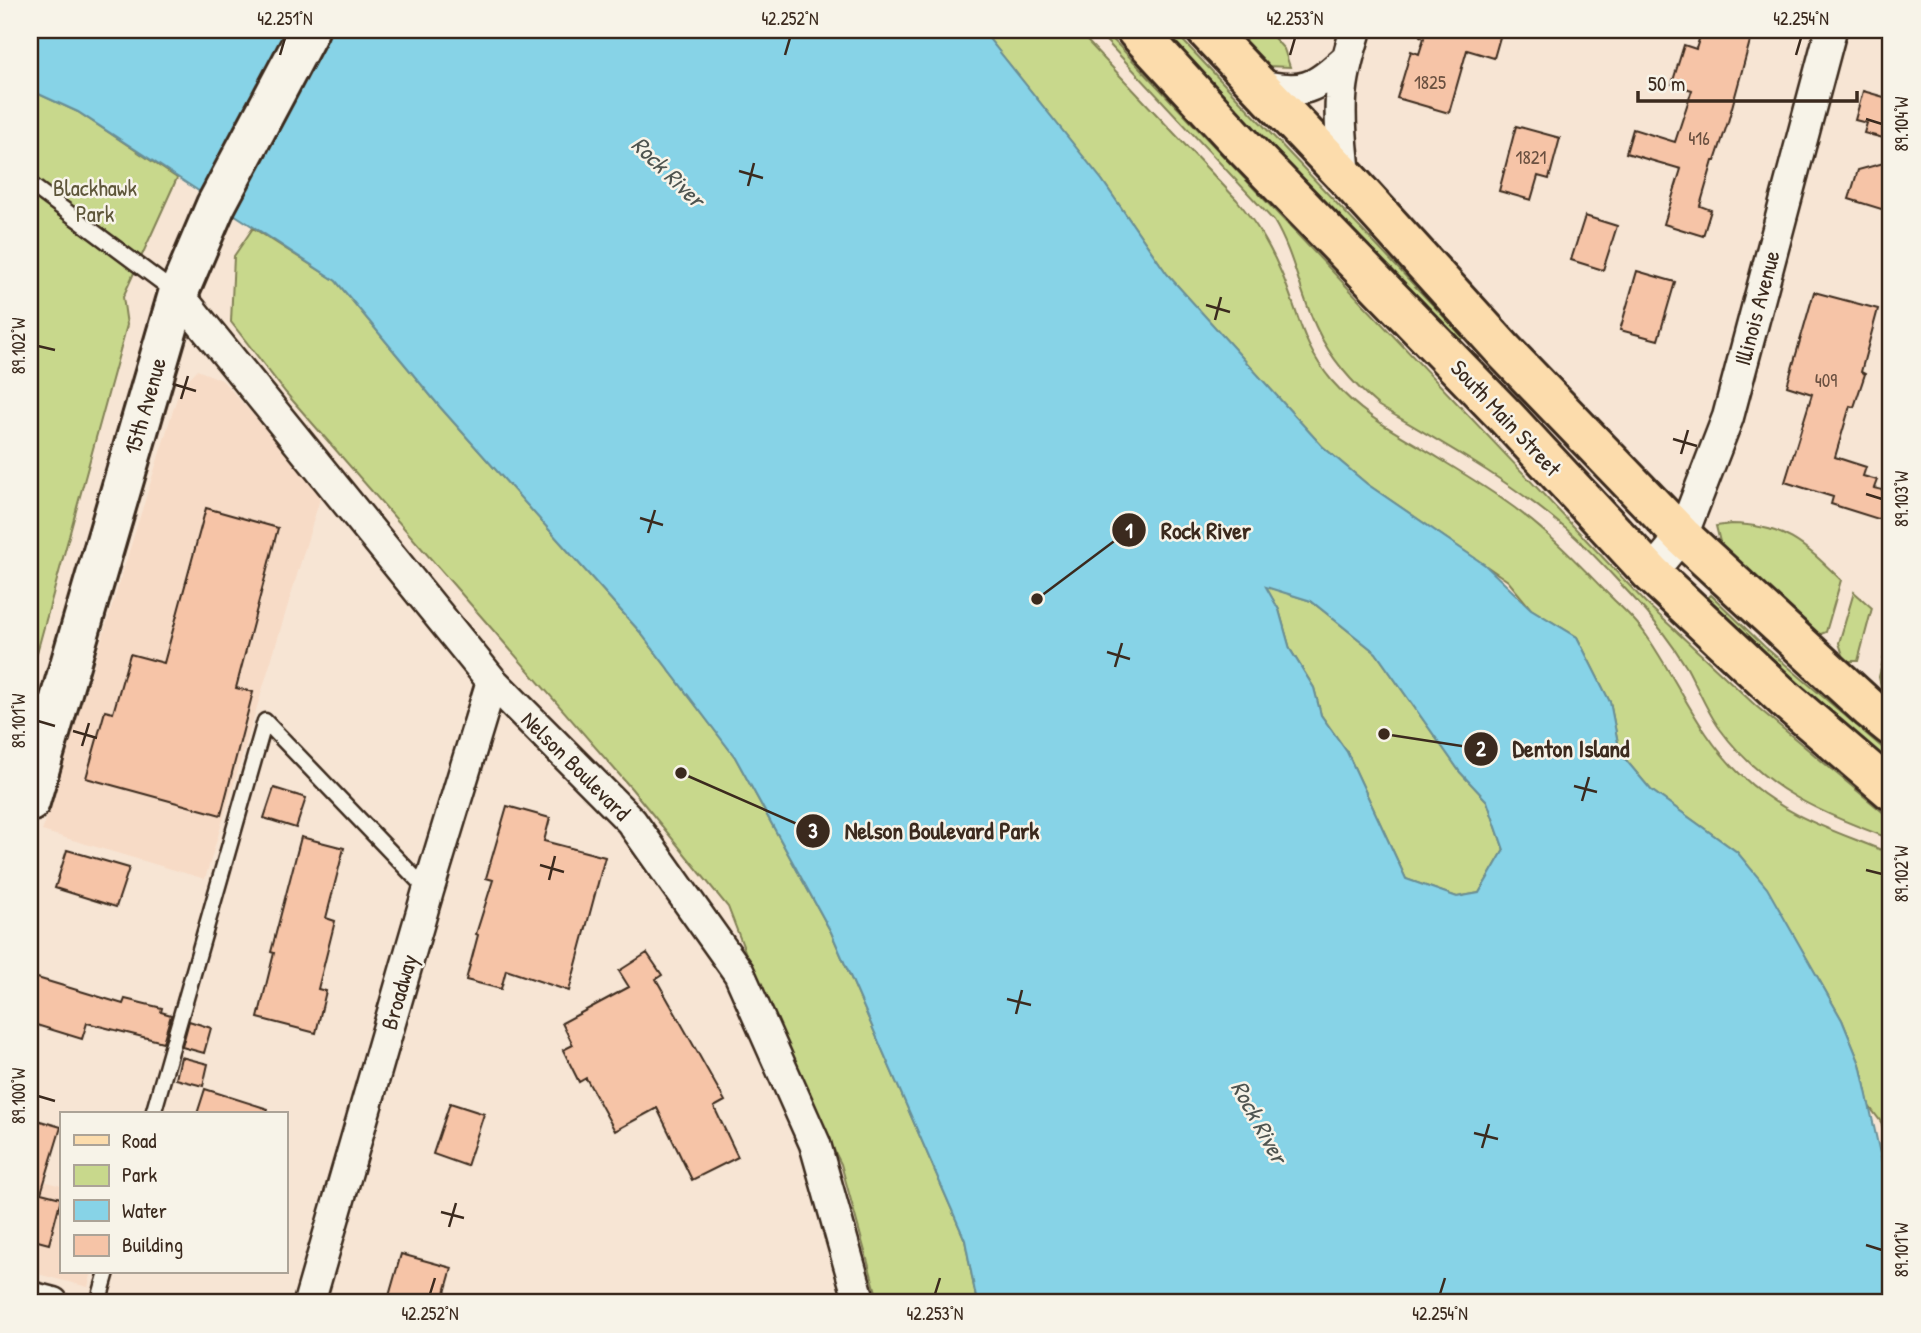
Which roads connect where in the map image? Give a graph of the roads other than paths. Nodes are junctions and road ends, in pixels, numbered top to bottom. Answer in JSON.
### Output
{"nodes":[{"id":1,"x":309,"y":30,"type":"edge"},
{"id":2,"x":1136,"y":30,"type":"edge"},
{"id":3,"x":1206,"y":30,"type":"edge"},
{"id":4,"x":1356,"y":30,"type":"edge"},
{"id":5,"x":1831,"y":30,"type":"edge"},
{"id":6,"x":1348,"y":59,"type":"junction"},
{"id":7,"x":1258,"y":85,"type":"junction"},
{"id":8,"x":1345,"y":176,"type":"junction"},
{"id":9,"x":30,"y":184,"type":"edge"},
{"id":10,"x":178,"y":294,"type":"junction"},
{"id":11,"x":1682,"y":536,"type":"junction"},
{"id":12,"x":1651,"y":573,"type":"junction"},
{"id":13,"x":492,"y":681,"type":"junction"},
{"id":14,"x":1891,"y":726,"type":"edge"},
{"id":15,"x":1891,"y":790,"type":"edge"},
{"id":16,"x":30,"y":802,"type":"edge"},
{"id":17,"x":428,"y":891,"type":"junction"},
{"id":18,"x":154,"y":1112,"type":"edge"},
{"id":19,"x":106,"y":1274,"type":"edge"},
{"id":20,"x":30,"y":1297,"type":"edge"},
{"id":21,"x":53,"y":1303,"type":"edge"},
{"id":22,"x":99,"y":1303,"type":"edge"},
{"id":23,"x":309,"y":1303,"type":"edge"},
{"id":24,"x":860,"y":1303,"type":"edge"}],
"edges":[{"from":1,"to":10,"type":"main road","name":"15th Avenue"},
{"from":2,"to":12,"type":"main road","name":"South Main Street"},
{"from":3,"to":7,"type":"main road","name":"South Main Street"},
{"from":4,"to":6,"type":"street"},
{"from":5,"to":11,"type":"street","name":"Illinois Avenue"},
{"from":6,"to":7,"type":"street"},
{"from":6,"to":8,"type":"street"},
{"from":7,"to":8,"type":"main road","name":"South Main Street"},
{"from":8,"to":11,"type":"main road","name":"South Main Street"},
{"from":9,"to":10,"type":"lane"},
{"from":10,"to":13,"type":"street","name":"Nelson Boulevard"},
{"from":10,"to":16,"type":"main road","name":"15th Avenue"},
{"from":11,"to":12,"type":"street","name":"Illinois Avenue"},
{"from":11,"to":14,"type":"main road","name":"South Main Street"},
{"from":12,"to":15,"type":"main road","name":"South Main Street"},
{"from":13,"to":17,"type":"street","name":"Broadway"},
{"from":13,"to":24,"type":"street","name":"Nelson Boulevard"},
{"from":17,"to":18,"type":"lane"},
{"from":17,"to":23,"type":"street","name":"Broadway"},
{"from":19,"to":22,"type":"lane"},
{"from":20,"to":21,"type":"street"}]}
